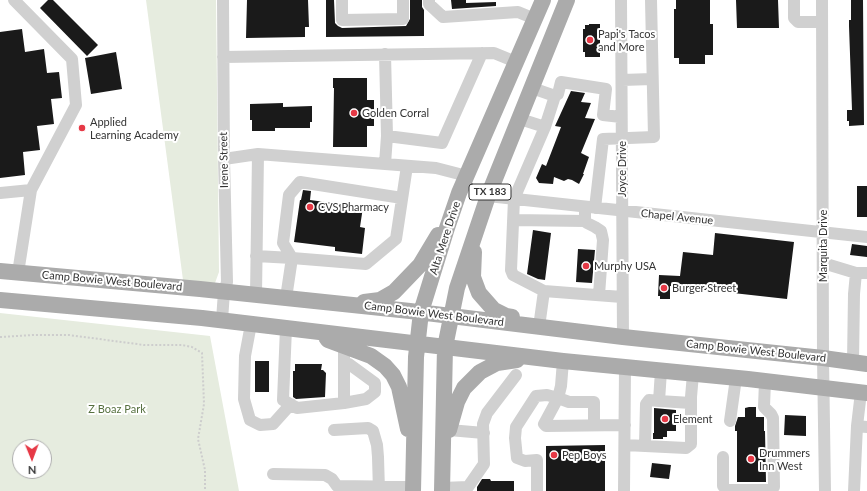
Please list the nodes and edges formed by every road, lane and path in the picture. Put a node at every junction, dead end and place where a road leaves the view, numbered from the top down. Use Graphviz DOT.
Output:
graph roads {
  1 [pos="14,0"];
  2 [pos="223,0"];
  3 [pos="342,0"];
  4 [pos="403,0"];
  5 [pos="429,0"];
  6 [pos="543,0"];
  7 [pos="567,0"];
  8 [pos="621,0"];
  9 [pos="650,0"];
  10 [pos="794,0"];
  11 [pos="822,0"];
  12 [pos="535,19"];
  13 [pos="822,22"];
  14 [pos="482,53"];
  15 [pos="385,54"];
  16 [pos="223,57"];
  17 [pos="516,62"];
  18 [pos="652,79"];
  19 [pos="622,80"];
  20 [pos="532,88"];
  21 [pos="555,96"];
  22 [pos="621,117"];
  23 [pos="520,118"];
  24 [pos="545,127"];
  25 [pos="387,136"];
  26 [pos="622,139"];
  27 [pos="258,154"];
  28 [pos="224,159"];
  29 [pos="385,164"];
  30 [pos="407,166"];
  31 [pos="466,176"];
  32 [pos="31,190"];
  33 [pos="0,193"];
  34 [pos="488,196"];
  35 [pos="402,198"];
  36 [pos="514,199"];
  37 [pos="590,207"];
  38 [pos="453,210"];
  39 [pos="622,211"];
  40 [pos="513,220"];
  41 [pos="585,221"];
  42 [pos="823,233"];
  43 [pos="474,235"];
  44 [pos="867,237"];
  45 [pos="256,256"];
  46 [pos="292,258"];
  47 [pos="823,263"];
  48 [pos="0,271"];
  49 [pos="18,273"];
  50 [pos="862,273"];
  51 [pos="544,291"];
  52 [pos="224,292"];
  53 [pos="256,295"];
  54 [pos="598,295"];
  55 [pos="622,296"];
  56 [pos="286,298"];
  57 [pos="0,300"];
  58 [pos="338,304"];
  59 [pos="421,312"];
  60 [pos="451,316"];
  61 [pos="222,320"];
  62 [pos="251,324"];
  63 [pos="539,325"];
  64 [pos="286,328"];
  65 [pos="320,332"];
  66 [pos="0,337"];
  67 [pos="623,337"];
  68 [pos="417,343"];
  69 [pos="344,345"];
  70 [pos="445,347"];
  71 [pos="823,358"];
  72 [pos="563,360"];
  73 [pos="860,363"];
  74 [pos="344,364"];
  75 [pos="625,367"];
  76 [pos="661,370"];
  77 [pos="693,374"];
  78 [pos="516,376"];
  79 [pos="736,378"];
  80 [pos="765,381"];
  81 [pos="824,388"];
  82 [pos="864,392"];
  83 [pos="558,398"];
  84 [pos="659,401"];
  85 [pos="344,403"];
  86 [pos="691,403"];
  87 [pos="291,404"];
  88 [pos="730,421"];
  89 [pos="594,425"];
  90 [pos="625,425"];
  91 [pos="862,427"];
  92 [pos="334,430"];
  93 [pos="449,430"];
  94 [pos="484,433"];
  95 [pos="625,445"];
  96 [pos="645,445"];
  97 [pos="723,457"];
  98 [pos="414,458"];
  99 [pos="443,459"];
  100 [pos="273,474"];
  101 [pos="379,489"];
  102 [pos="413,489"];
  103 [pos="442,489"];
  104 [pos="205,491"];
  105 [pos="537,491"];
  106 [pos="624,491"];
  107 [pos="825,491"];
  108 [pos="854,491"];
  1 -- 32 [label="street"];
  2 -- 16 [label="street, Irene Street"];
  3 -- 4 [label="street"];
  5 -- 12 [label="street"];
  6 -- 12 [label="main road, Alta Mere Drive / TX 183"];
  7 -- 20 [label="main road, TX 183"];
  8 -- 19 [label="street, Joyce Drive"];
  9 -- 18 [label="street"];
  10 -- 13 [label="street"];
  11 -- 13 [label="street, Marquita Drive"];
  12 -- 17 [label="main road, Alta Mere Drive / TX 183"];
  13 -- 42 [label="street, Marquita Drive"];
  14 -- 15 [label="street"];
  14 -- 17 [label="street"];
  14 -- 25 [label="street"];
  15 -- 16 [label="street"];
  15 -- 25 [label="street"];
  16 -- 28 [label="street, Irene Street"];
  17 -- 31 [label="main road, Alta Mere Drive / TX 183"];
  18 -- 19 [label="street"];
  18 -- 26 [label="street"];
  19 -- 22 [label="street, Joyce Drive"];
  20 -- 21 [label="street"];
  20 -- 23 [label="main road, TX 183"];
  21 -- 22 [label="street"];
  21 -- 24 [label="street"];
  22 -- 26 [label="street, Joyce Drive"];
  23 -- 24 [label="street"];
  23 -- 34 [label="main road, TX 183"];
  24 -- 36 [label="street"];
  25 -- 29 [label="street"];
  26 -- 37 [label="street"];
  26 -- 39 [label="street, Joyce Drive"];
  27 -- 28 [label="street"];
  27 -- 29 [label="street"];
  27 -- 45 [label="street"];
  28 -- 52 [label="street, Irene Street"];
  29 -- 30 [label="street"];
  30 -- 31 [label="street"];
  30 -- 35 [label="street"];
  31 -- 38 [label="main road, Alta Mere Drive / TX 183"];
  32 -- 33 [label="street"];
  32 -- 49 [label="street"];
  34 -- 36 [label="street, Chapel Avenue"];
  34 -- 43 [label="main road, TX 183"];
  35 -- 46 [label="street"];
  35 -- 46 [label="street"];
  36 -- 37 [label="street, Chapel Avenue"];
  36 -- 40 [label="street"];
  37 -- 39 [label="street, Chapel Avenue"];
  37 -- 41 [label="street"];
  38 -- 58 [label="main road"];
  38 -- 59 [label="main road, Alta Mere Drive / TX 183"];
  39 -- 42 [label="street, Chapel Avenue"];
  39 -- 55 [label="street, Joyce Drive"];
  40 -- 41 [label="street"];
  40 -- 51 [label="street"];
  41 -- 54 [label="street"];
  42 -- 44 [label="street, Chapel Avenue"];
  42 -- 47 [label="street, Marquita Drive"];
  43 -- 60 [label="main road, TX 183"];
  43 -- 63 [label="main road"];
  45 -- 46 [label="street"];
  45 -- 53 [label="street"];
  46 -- 56 [label="street"];
  47 -- 50 [label="street"];
  47 -- 71 [label="street, Marquita Drive"];
  48 -- 49 [label="main road, Camp Bowie West Boulevard"];
  49 -- 52 [label="main road, Camp Bowie West Boulevard"];
  50 -- 73 [label="street"];
  51 -- 54 [label="street"];
  51 -- 63 [label="street"];
  52 -- 53 [label="main road, Camp Bowie West Boulevard"];
  52 -- 61 [label="street, Irene Street"];
  53 -- 56 [label="main road, Camp Bowie West Boulevard"];
  54 -- 55 [label="street"];
  55 -- 67 [label="street, Joyce Drive"];
  56 -- 58 [label="main road, Camp Bowie West Boulevard"];
  57 -- 61 [label="main road"];
  58 -- 59 [label="main road, Camp Bowie West Boulevard"];
  59 -- 60 [label="main road, Camp Bowie West Boulevard"];
  59 -- 68 [label="main road, Alta Mere Drive / TX 183"];
  60 -- 63 [label="main road, Camp Bowie West Boulevard"];
  60 -- 70 [label="main road, TX 183"];
  61 -- 62 [label="main road"];
  62 -- 64 [label="main road"];
  62 -- 87 [label="street"];
  63 -- 67 [label="main road, Camp Bowie West Boulevard"];
  64 -- 65 [label="main road"];
  64 -- 87 [label="street"];
  65 -- 68 [label="main road"];
  65 -- 69 [label="main road"];
  66 -- 104 [label="path"];
  67 -- 71 [label="main road, Camp Bowie West Boulevard"];
  68 -- 70 [label="main road"];
  68 -- 98 [label="main road, Alta Mere Drive / TX 183"];
  69 -- 74 [label="street"];
  69 -- 98 [label="main road"];
  70 -- 72 [label="main road"];
  70 -- 99 [label="main road, TX 183"];
  71 -- 73 [label="main road, Camp Bowie West Boulevard"];
  71 -- 81 [label="street, Marquita Drive"];
  72 -- 75 [label="main road"];
  72 -- 83 [label="street"];
  72 -- 93 [label="main road"];
  74 -- 85 [label="street"];
  74 -- 85 [label="street"];
  75 -- 76 [label="main road"];
  75 -- 90 [label="street"];
  76 -- 77 [label="main road"];
  76 -- 84 [label="street"];
  77 -- 79 [label="main road"];
  77 -- 86 [label="street"];
  78 -- 94 [label="street"];
  79 -- 80 [label="main road"];
  79 -- 88 [label="street"];
  80 -- 81 [label="main road"];
  80 -- 97 [label="street"];
  81 -- 82 [label="main road"];
  81 -- 107 [label="street, Marquita Drive"];
  82 -- 91 [label="street"];
  83 -- 89 [label="street"];
  83 -- 89 [label="street"];
  83 -- 105 [label="street"];
  84 -- 86 [label="street"];
  84 -- 96 [label="street"];
  85 -- 87 [label="street"];
  86 -- 96 [label="street"];
  89 -- 90 [label="street"];
  90 -- 95 [label="street"];
  91 -- 108 [label="street"];
  92 -- 101 [label="street"];
  93 -- 94 [label="street"];
  93 -- 99 [label="main road"];
  94 -- 103 [label="street"];
  95 -- 96 [label="street"];
  95 -- 106 [label="street"];
  98 -- 102 [label="main road, Alta Mere Drive / TX 183"];
  99 -- 103 [label="main road, TX 183"];
  100 -- 101 [label="street"];
  101 -- 102 [label="street"];
}
